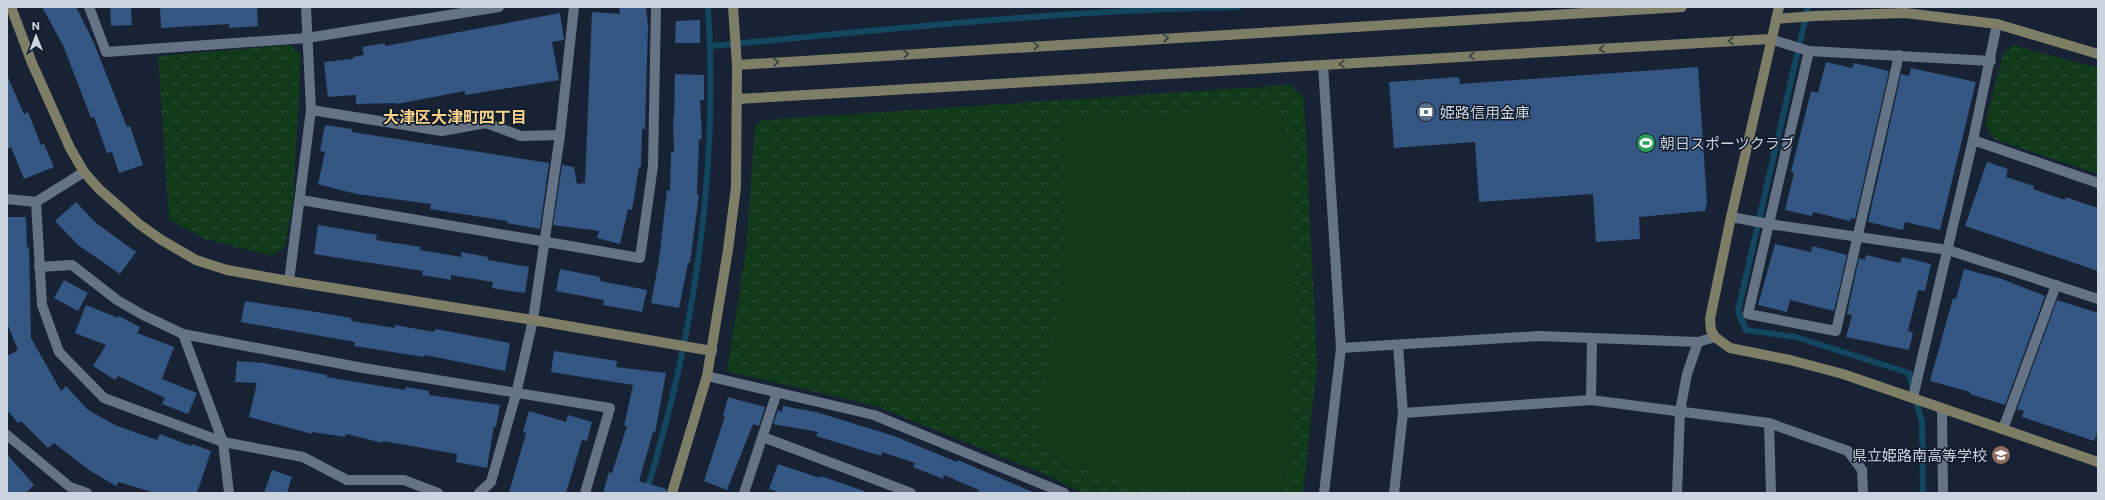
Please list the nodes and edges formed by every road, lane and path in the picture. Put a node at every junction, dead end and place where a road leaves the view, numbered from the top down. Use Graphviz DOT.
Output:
graph roads {
  1 [pos="11,7"];
  2 [pos="89,7"];
  3 [pos="306,7"];
  4 [pos="499,7"];
  5 [pos="574,7"];
  6 [pos="656,7"];
  7 [pos="733,7"];
  8 [pos="1682,7"];
  9 [pos="1779,7"];
  10 [pos="1776,20"];
  11 [pos="1997,24"];
  12 [pos="307,38"];
  13 [pos="1770,39"];
  14 [pos="1809,51"];
  15 [pos="2098,54"];
  16 [pos="1899,55"];
  17 [pos="1991,61"];
  18 [pos="738,65"];
  19 [pos="1323,65"];
  20 [pos="738,99"];
  21 [pos="311,110"];
  22 [pos="560,135"];
  23 [pos="1973,140"];
  24 [pos="84,172"];
  25 [pos="2098,184"];
  26 [pos="7,199"];
  27 [pos="300,200"];
  28 [pos="36,202"];
  29 [pos="1731,217"];
  30 [pos="1769,224"];
  31 [pos="1856,238"];
  32 [pos="544,241"];
  33 [pos="1948,250"];
  34 [pos="39,267"];
  35 [pos="289,282"];
  36 [pos="2056,285"];
  37 [pos="2098,299"];
  38 [pos="533,320"];
  39 [pos="183,334"];
  40 [pos="1715,337"];
  41 [pos="1592,338"];
  42 [pos="1698,342"];
  43 [pos="1398,345"];
  44 [pos="1341,348"];
  45 [pos="712,351"];
  46 [pos="706,376"];
  47 [pos="777,392"];
  48 [pos="516,394"];
  49 [pos="1913,397"];
  50 [pos="1591,400"];
  51 [pos="1942,408"];
  52 [pos="1680,412"];
  53 [pos="1403,413"];
  54 [pos="1769,423"];
  55 [pos="2003,429"];
  56 [pos="7,435"];
  57 [pos="763,437"];
  58 [pos="223,442"];
  59 [pos="2098,461"];
  60 [pos="87,493"];
  61 [pos="230,493"];
  62 [pos="438,493"];
  63 [pos="479,493"];
  64 [pos="585,493"];
  65 [pos="672,493"];
  66 [pos="744,493"];
  67 [pos="911,493"];
  68 [pos="1064,493"];
  69 [pos="1324,493"];
  70 [pos="1394,493"];
  71 [pos="1677,493"];
  72 [pos="1771,493"];
  73 [pos="1863,493"];
  74 [pos="1943,493"];
  1 -- 24 [label="street"];
  2 -- 12 [label="street"];
  3 -- 12 [label="street"];
  4 -- 12 [label="street"];
  5 -- 22 [label="street"];
  6 -- 32 [label="street"];
  7 -- 18 [label="street"];
  18 -- 8 [label="street, one-way"];
  9 -- 10 [label="street"];
  10 -- 11 [label="street"];
  10 -- 13 [label="street"];
  11 -- 15 [label="street"];
  11 -- 17 [label="street"];
  12 -- 21 [label="street"];
  13 -- 14 [label="street"];
  13 -- 19 [label="street, one-way"];
  13 -- 29 [label="street"];
  14 -- 16 [label="street"];
  14 -- 30 [label="street"];
  16 -- 17 [label="street"];
  16 -- 31 [label="street"];
  17 -- 23 [label="street"];
  18 -- 20 [label="street"];
  19 -- 20 [label="street"];
  19 -- 44 [label="street"];
  20 -- 45 [label="street"];
  21 -- 22 [label="street"];
  21 -- 27 [label="street"];
  22 -- 32 [label="street"];
  23 -- 25 [label="street"];
  23 -- 33 [label="street"];
  24 -- 28 [label="street"];
  24 -- 35 [label="street"];
  26 -- 28 [label="street"];
  27 -- 32 [label="street"];
  27 -- 35 [label="street"];
  28 -- 34 [label="street"];
  29 -- 30 [label="street"];
  29 -- 40 [label="street"];
  30 -- 31 [label="street"];
  30 -- 31 [label="street"];
  31 -- 33 [label="street"];
  32 -- 38 [label="street"];
  33 -- 36 [label="street"];
  33 -- 49 [label="street"];
  34 -- 39 [label="street"];
  34 -- 58 [label="street"];
  35 -- 38 [label="street"];
  36 -- 37 [label="street"];
  36 -- 55 [label="street"];
  38 -- 45 [label="street"];
  38 -- 48 [label="street"];
  39 -- 48 [label="street"];
  39 -- 58 [label="street"];
  40 -- 42 [label="street"];
  40 -- 49 [label="street"];
  41 -- 42 [label="street"];
  41 -- 43 [label="street"];
  41 -- 50 [label="street"];
  42 -- 52 [label="street"];
  43 -- 44 [label="street"];
  43 -- 53 [label="street"];
  44 -- 69 [label="street"];
  45 -- 46 [label="street"];
  46 -- 47 [label="street"];
  46 -- 65 [label="street"];
  47 -- 57 [label="street"];
  47 -- 68 [label="street"];
  48 -- 63 [label="street"];
  48 -- 64 [label="street"];
  49 -- 51 [label="street"];
  50 -- 52 [label="street"];
  50 -- 53 [label="street"];
  51 -- 55 [label="street"];
  51 -- 74 [label="street"];
  52 -- 54 [label="street"];
  52 -- 71 [label="street"];
  53 -- 70 [label="street"];
  54 -- 72 [label="street"];
  54 -- 73 [label="street"];
  55 -- 59 [label="street"];
  56 -- 60 [label="street"];
  57 -- 66 [label="street"];
  57 -- 67 [label="street"];
  58 -- 61 [label="street"];
  58 -- 62 [label="street"];
}
